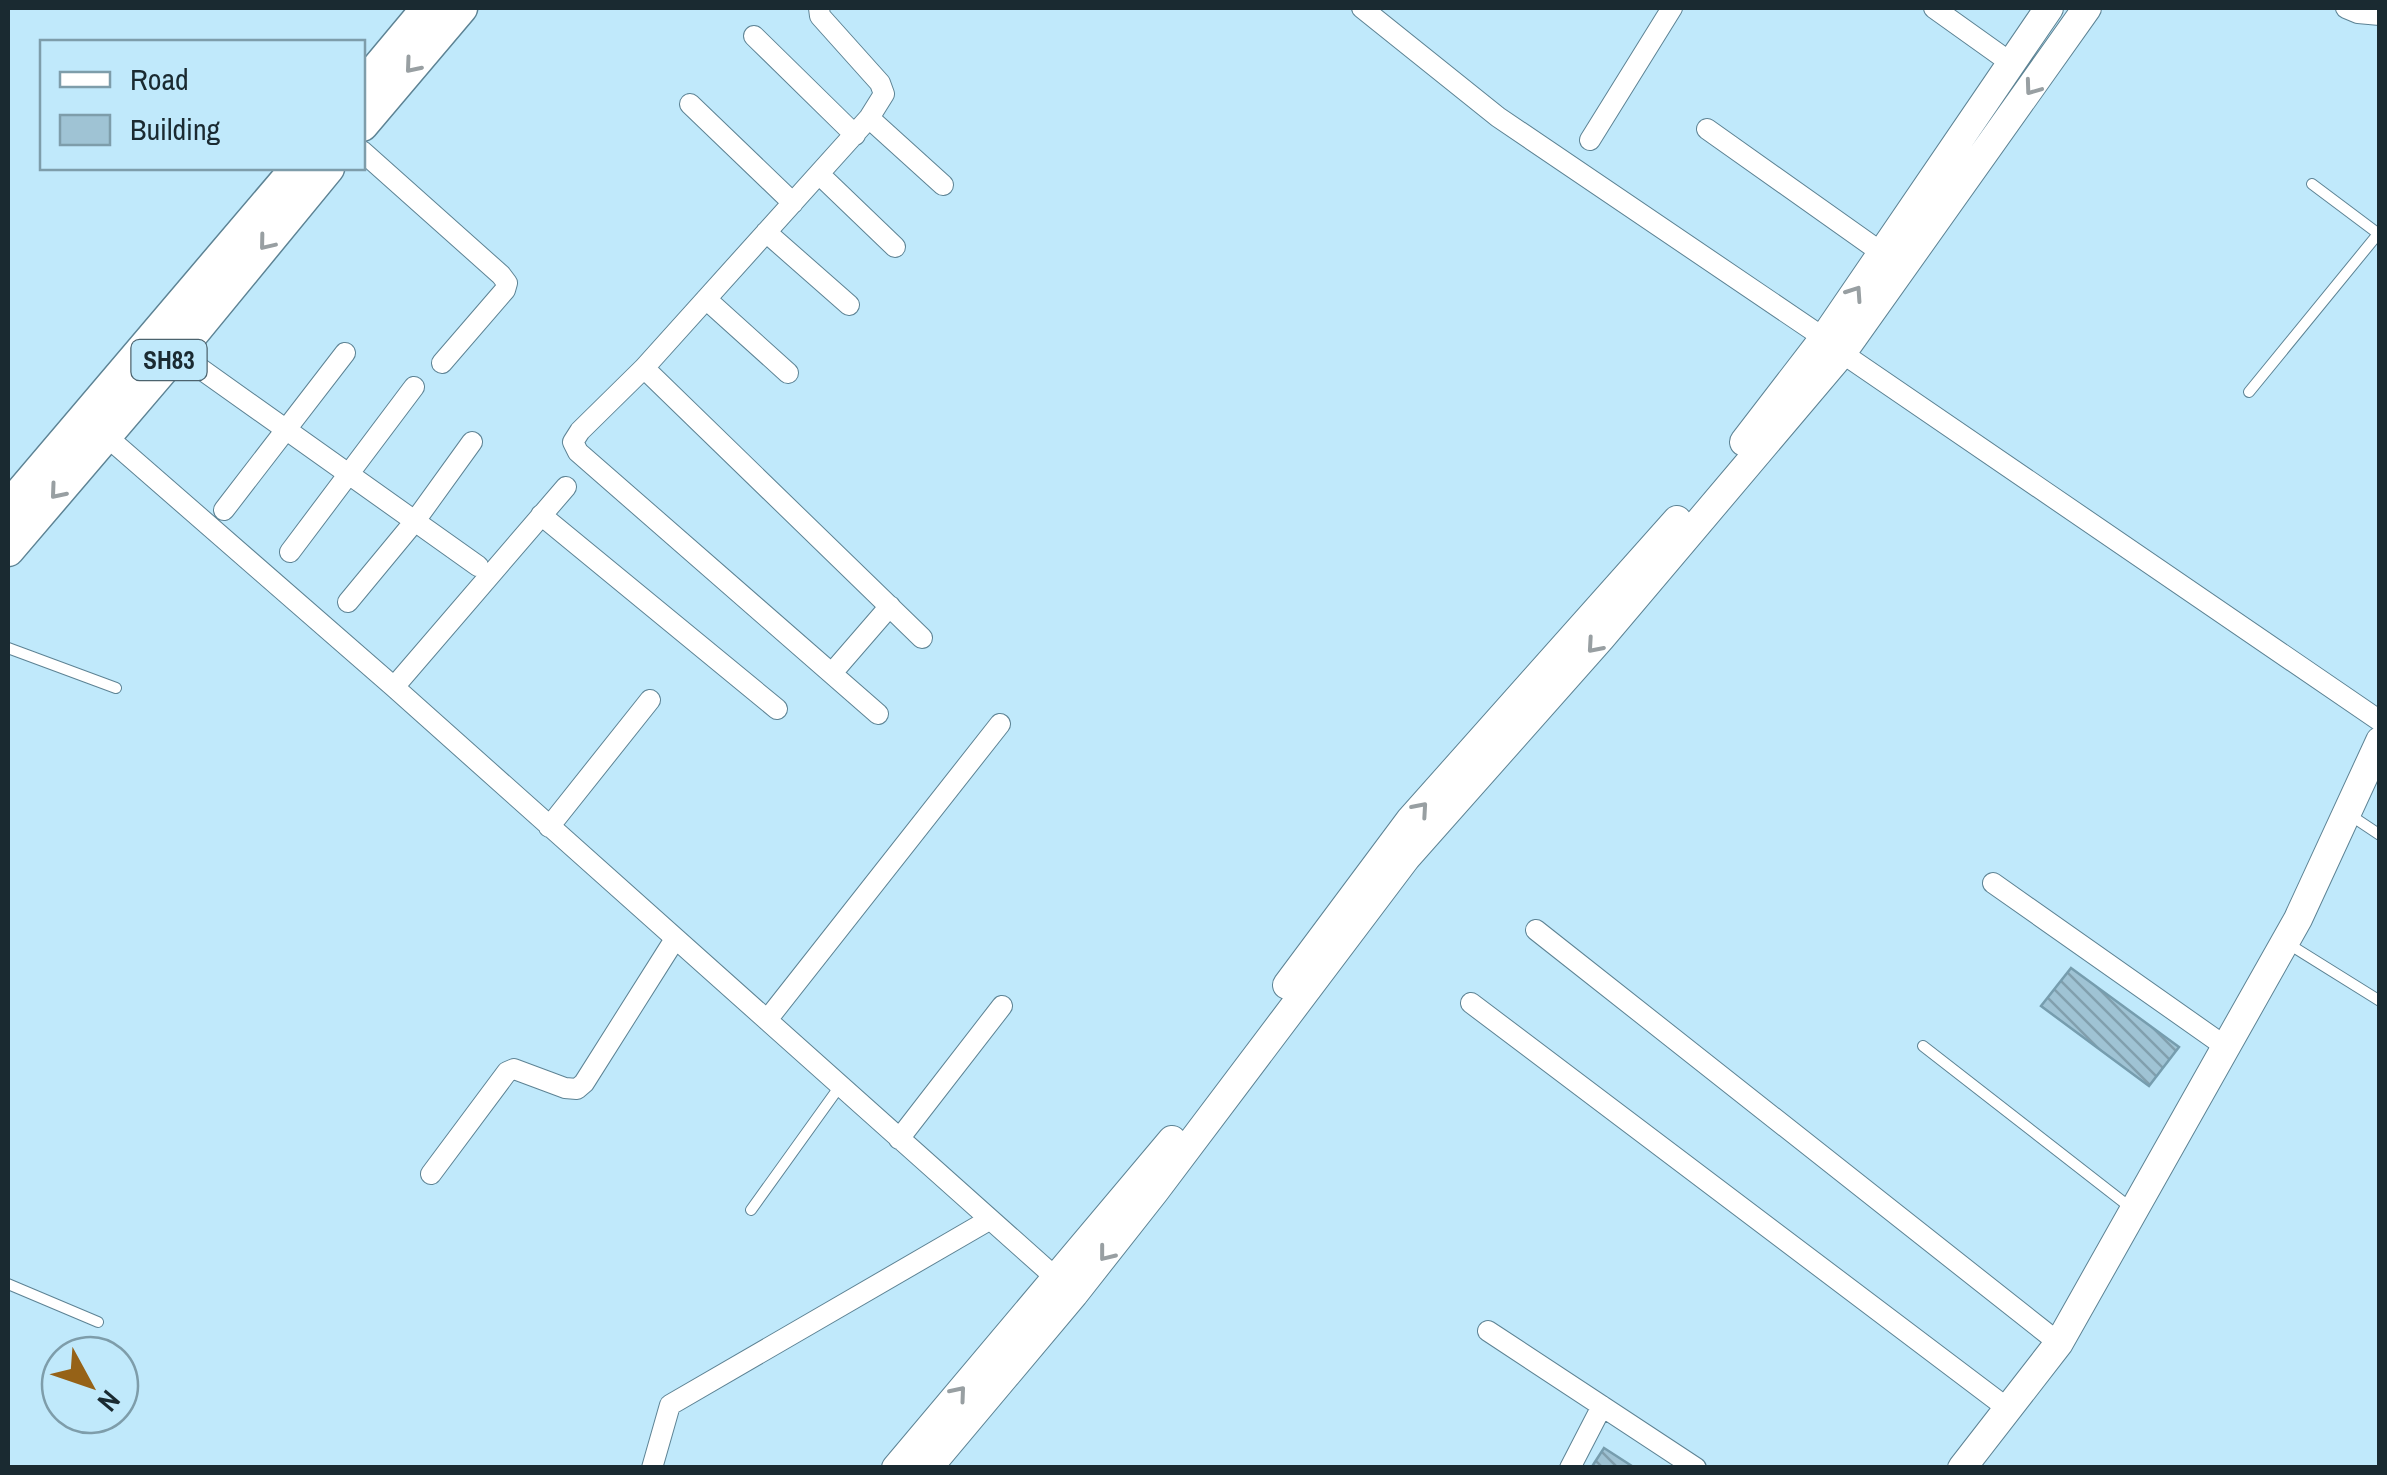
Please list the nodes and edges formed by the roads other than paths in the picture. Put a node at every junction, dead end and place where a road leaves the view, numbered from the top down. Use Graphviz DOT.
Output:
graph roads {
  1 [pos="428,8"];
  2 [pos="461,8"];
  3 [pos="819,8"];
  4 [pos="1362,8"];
  5 [pos="1672,8"];
  6 [pos="1934,8"];
  7 [pos="2049,8"];
  8 [pos="2088,8"];
  9 [pos="2346,8"];
  10 [pos="2380,14"];
  11 [pos="754,36"];
  12 [pos="2012,64"];
  13 [pos="365,84"];
  14 [pos="690,104"];
  15 [pos="869,118"];
  16 [pos="365,121"];
  17 [pos="1707,128"];
  18 [pos="854,135"];
  19 [pos="1590,140"];
  20 [pos="365,154"];
  21 [pos="294,170"];
  22 [pos="326,170"];
  23 [pos="819,174"];
  24 [pos="2312,184"];
  25 [pos="942,185"];
  26 [pos="793,203"];
  27 [pos="766,232"];
  28 [pos="2379,235"];
  29 [pos="895,247"];
  30 [pos="1882,253"];
  31 [pos="706,299"];
  32 [pos="848,304"];
  33 [pos="1833,346"];
  34 [pos="177,352"];
  35 [pos="346,353"];
  36 [pos="442,364"];
  37 [pos="644,368"];
  38 [pos="788,373"];
  39 [pos="414,387"];
  40 [pos="2249,392"];
  41 [pos="286,429"];
  42 [pos="105,435"];
  43 [pos="472,442"];
  44 [pos="348,473"];
  45 [pos="566,487"];
  46 [pos="8,508"];
  47 [pos="224,510"];
  48 [pos="541,514"];
  49 [pos="414,520"];
  50 [pos="8,550"];
  51 [pos="290,552"];
  52 [pos="478,566"];
  53 [pos="348,602"];
  54 [pos="890,606"];
  55 [pos="922,638"];
  56 [pos="8,648"];
  57 [pos="832,673"];
  58 [pos="394,687"];
  59 [pos="116,688"];
  60 [pos="650,700"];
  61 [pos="776,710"];
  62 [pos="878,714"];
  63 [pos="2380,721"];
  64 [pos="1000,724"];
  65 [pos="2380,741"];
  66 [pos="2347,813"];
  67 [pos="550,827"];
  68 [pos="2380,835"];
  69 [pos="1993,883"];
  70 [pos="1536,930"];
  71 [pos="675,939"];
  72 [pos="2285,942"];
  73 [pos="2380,1001"];
  74 [pos="1471,1003"];
  75 [pos="1002,1006"];
  76 [pos="766,1020"];
  77 [pos="1922,1046"];
  78 [pos="2226,1047"];
  79 [pos="840,1086"];
  80 [pos="899,1139"];
  81 [pos="431,1174"];
  82 [pos="751,1210"];
  83 [pos="2133,1210"];
  84 [pos="989,1220"];
  85 [pos="8,1284"];
  86 [pos="1065,1286"];
  87 [pos="98,1322"];
  88 [pos="1488,1331"];
  89 [pos="2059,1343"];
  90 [pos="1602,1406"];
  91 [pos="2007,1408"];
  92 [pos="652,1468"];
  93 [pos="896,1468"];
  94 [pos="928,1468"];
  95 [pos="1570,1468"];
  96 [pos="1696,1468"];
  97 [pos="1962,1468"];
  1 -- 13 [label="main road"];
  2 -- 16 [label="main road, one-way"];
  3 -- 15 [label="street"];
  4 -- 33 [label="street"];
  5 -- 19 [label="street"];
  6 -- 12 [label="street"];
  7 -- 12 [label="street"];
  8 -- 33 [label="street, one-way"];
  9 -- 10 [label="street"];
  11 -- 18 [label="street"];
  12 -- 30 [label="street"];
  14 -- 26 [label="street"];
  15 -- 18 [label="street"];
  15 -- 25 [label="street"];
  17 -- 30 [label="street"];
  18 -- 23 [label="street"];
  20 -- 36 [label="street"];
  21 -- 46 [label="main road, SH83"];
  22 -- 34 [label="main road, SH83, one-way"];
  23 -- 26 [label="street"];
  23 -- 29 [label="street"];
  24 -- 28 [label="lane"];
  26 -- 27 [label="street"];
  27 -- 31 [label="street"];
  27 -- 32 [label="street"];
  28 -- 40 [label="lane"];
  33 -- 30 [label="street, one-way"];
  31 -- 37 [label="street"];
  31 -- 38 [label="street"];
  33 -- 63 [label="street"];
  33 -- 86 [label="street"];
  34 -- 41 [label="street"];
  34 -- 42 [label="main road, SH83"];
  35 -- 41 [label="street"];
  37 -- 54 [label="street"];
  37 -- 57 [label="street"];
  39 -- 44 [label="street"];
  41 -- 44 [label="street"];
  41 -- 47 [label="street"];
  42 -- 50 [label="main road, SH83, one-way"];
  42 -- 58 [label="street"];
  43 -- 49 [label="street"];
  44 -- 49 [label="street"];
  44 -- 51 [label="street"];
  45 -- 48 [label="street"];
  48 -- 58 [label="street"];
  48 -- 61 [label="street"];
  49 -- 52 [label="street"];
  49 -- 53 [label="street"];
  54 -- 55 [label="street"];
  54 -- 57 [label="street"];
  56 -- 59 [label="lane"];
  57 -- 62 [label="street"];
  58 -- 67 [label="street"];
  60 -- 67 [label="street"];
  64 -- 76 [label="street"];
  65 -- 66 [label="street"];
  66 -- 68 [label="lane"];
  66 -- 72 [label="street"];
  67 -- 71 [label="street"];
  69 -- 78 [label="street"];
  70 -- 89 [label="street"];
  71 -- 76 [label="street"];
  71 -- 81 [label="street"];
  72 -- 73 [label="lane"];
  72 -- 78 [label="street"];
  74 -- 91 [label="street"];
  75 -- 80 [label="street"];
  76 -- 79 [label="street"];
  77 -- 83 [label="lane"];
  78 -- 83 [label="street"];
  79 -- 80 [label="street"];
  79 -- 82 [label="lane"];
  80 -- 84 [label="street"];
  83 -- 89 [label="street"];
  84 -- 86 [label="street"];
  84 -- 92 [label="street"];
  85 -- 87 [label="lane"];
  93 -- 86 [label="street, one-way"];
  86 -- 94 [label="street"];
  88 -- 90 [label="street"];
  89 -- 91 [label="street"];
  90 -- 95 [label="street"];
  90 -- 96 [label="street"];
  91 -- 97 [label="street"];
}
